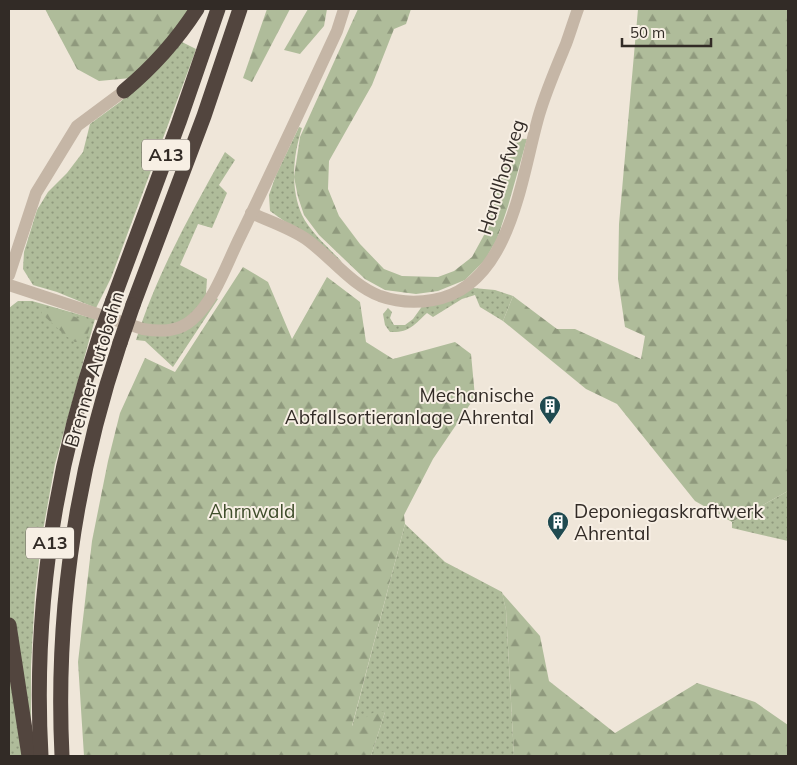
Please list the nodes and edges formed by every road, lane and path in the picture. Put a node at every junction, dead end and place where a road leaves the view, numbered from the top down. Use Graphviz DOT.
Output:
graph roads {
  1 [pos="197,9"];
  2 [pos="218,9"];
  3 [pos="240,9"];
  4 [pos="245,9"];
  5 [pos="344,9"];
  6 [pos="578,9"];
  7 [pos="236,26"];
  8 [pos="124,91"];
  9 [pos="251,213"];
  10 [pos="9,275"];
  11 [pos="9,285"];
  12 [pos="9,625"];
  13 [pos="29,756"];
  14 [pos="41,756"];
  15 [pos="62,756"];
  1 -- 8 [label="highway"];
  2 -- 14 [label="highway, Brenner Autobahn / A13, bridge"];
  3 -- 7 [label="highway, Brenner Autobahn / A13"];
  4 -- 7 [label="highway"];
  5 -- 9 [label="street"];
  6 -- 9 [label="street, Handlhofweg"];
  7 -- 15 [label="highway, Brenner Autobahn / A13, bridge"];
  8 -- 10 [label="street"];
  9 -- 11 [label="street"];
  12 -- 13 [label="highway"];
}
